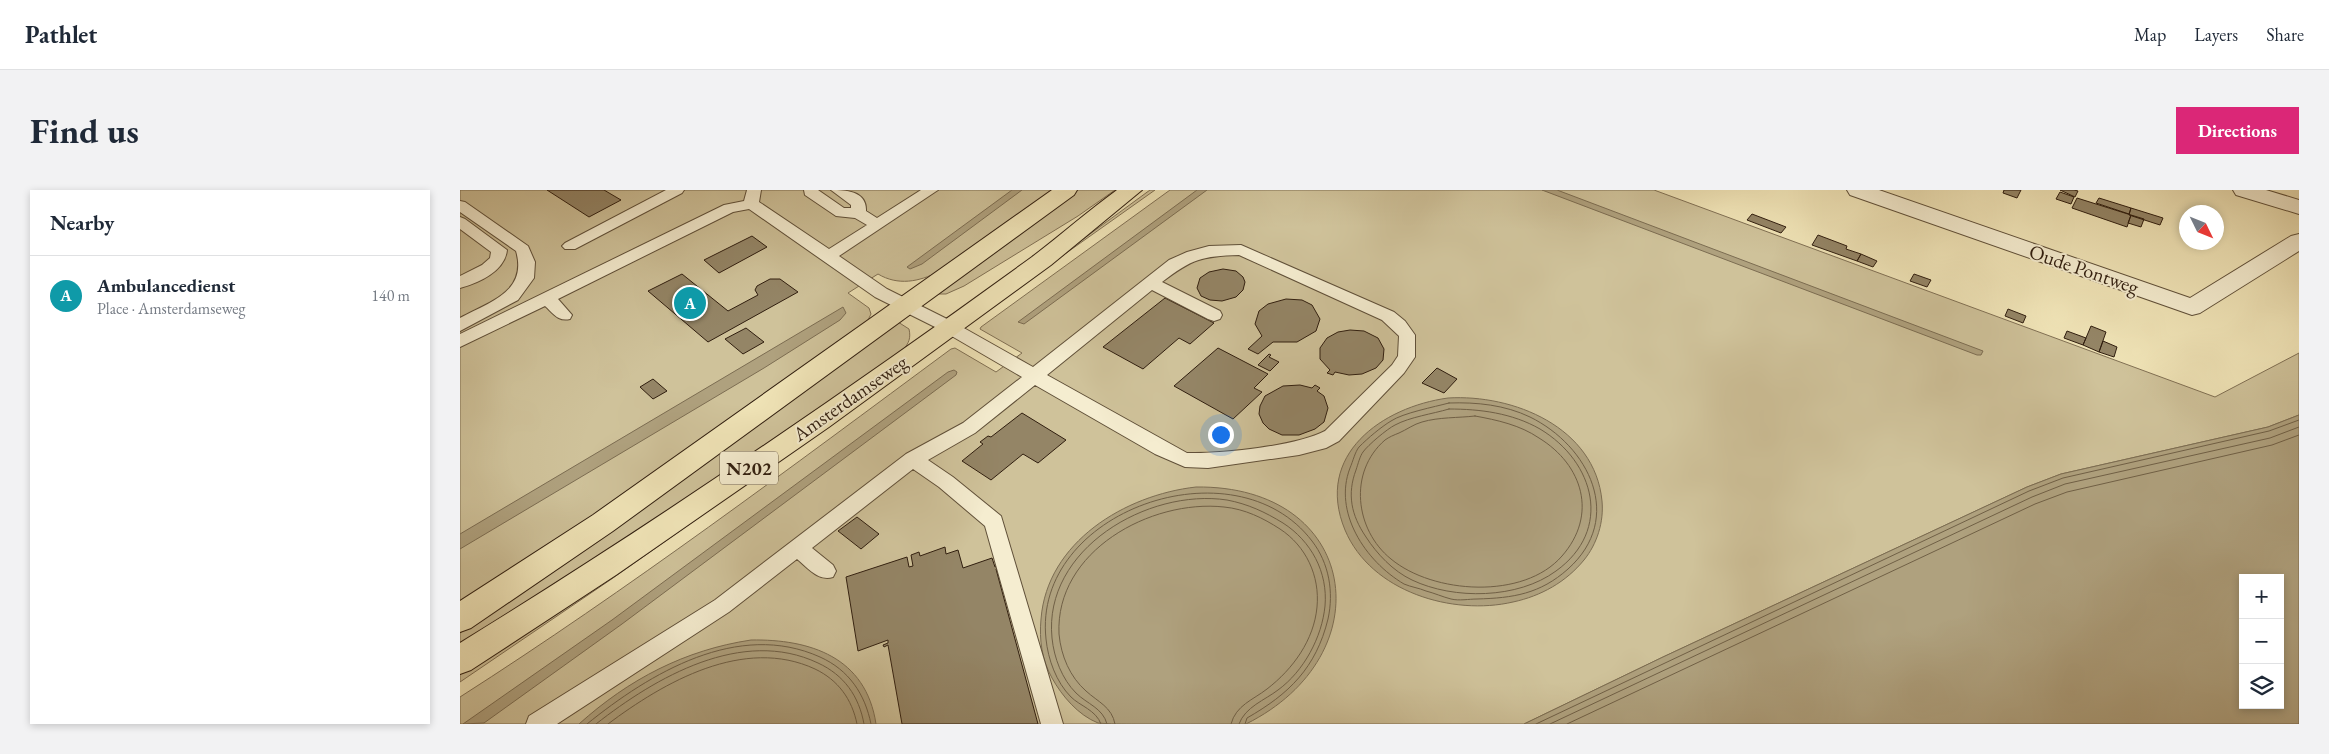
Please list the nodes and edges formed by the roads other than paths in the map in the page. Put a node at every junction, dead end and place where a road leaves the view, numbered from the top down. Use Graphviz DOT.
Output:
graph roads {
  1 [pos="677,190"];
  2 [pos="811,190"];
  3 [pos="838,190"];
  4 [pos="931,190"];
  5 [pos="1066,190"];
  6 [pos="1131,190"];
  7 [pos="1858,190"];
  8 [pos="2244,190"];
  9 [pos="752,197"];
  10 [pos="460,204"];
  11 [pos="2299,207"];
  12 [pos="858,213"];
  13 [pos="460,222"];
  14 [pos="877,225"];
  15 [pos="2299,241"];
  16 [pos="570,246"];
  17 [pos="829,256"];
  18 [pos="460,283"];
  19 [pos="1151,283"];
  20 [pos="547,298"];
  21 [pos="906,306"];
  22 [pos="1214,314"];
  23 [pos="564,315"];
  24 [pos="460,325"];
  25 [pos="949,327"];
  26 [pos="460,340"];
  27 [pos="1033,377"];
  28 [pos="913,459"];
  29 [pos="798,548"];
  30 [pos="826,570"];
  31 [pos="460,618"];
  32 [pos="460,660"];
  33 [pos="537,724"];
  34 [pos="1052,724"];
  1 -- 16 [label="lane"];
  2 -- 12 [label="lane"];
  3 -- 12 [label="lane"];
  4 -- 14 [label="lane"];
  5 -- 21 [label="main road, Amsterdamseweg / N202"];
  6 -- 25 [label="main road, Amsterdamseweg / N202"];
  7 -- 15 [label="street, Oude Pontweg"];
  8 -- 11 [label="street"];
  9 -- 17 [label="lane"];
  9 -- 20 [label="lane"];
  10 -- 24 [label="lane"];
  12 -- 14 [label="lane"];
  13 -- 18 [label="lane"];
  14 -- 17 [label="lane"];
  17 -- 21 [label="lane"];
  19 -- 22 [label="lane"];
  19 -- 27 [label="lane"];
  19 -- 27 [label="lane"];
  20 -- 23 [label="lane"];
  20 -- 26 [label="lane"];
  21 -- 25 [label="lane"];
  21 -- 31 [label="main road, Amsterdamseweg / N202"];
  25 -- 27 [label="lane"];
  25 -- 32 [label="main road, Amsterdamseweg / N202"];
  27 -- 28 [label="lane"];
  28 -- 29 [label="lane"];
  28 -- 34 [label="lane"];
  29 -- 30 [label="lane"];
  29 -- 33 [label="lane"];
}
